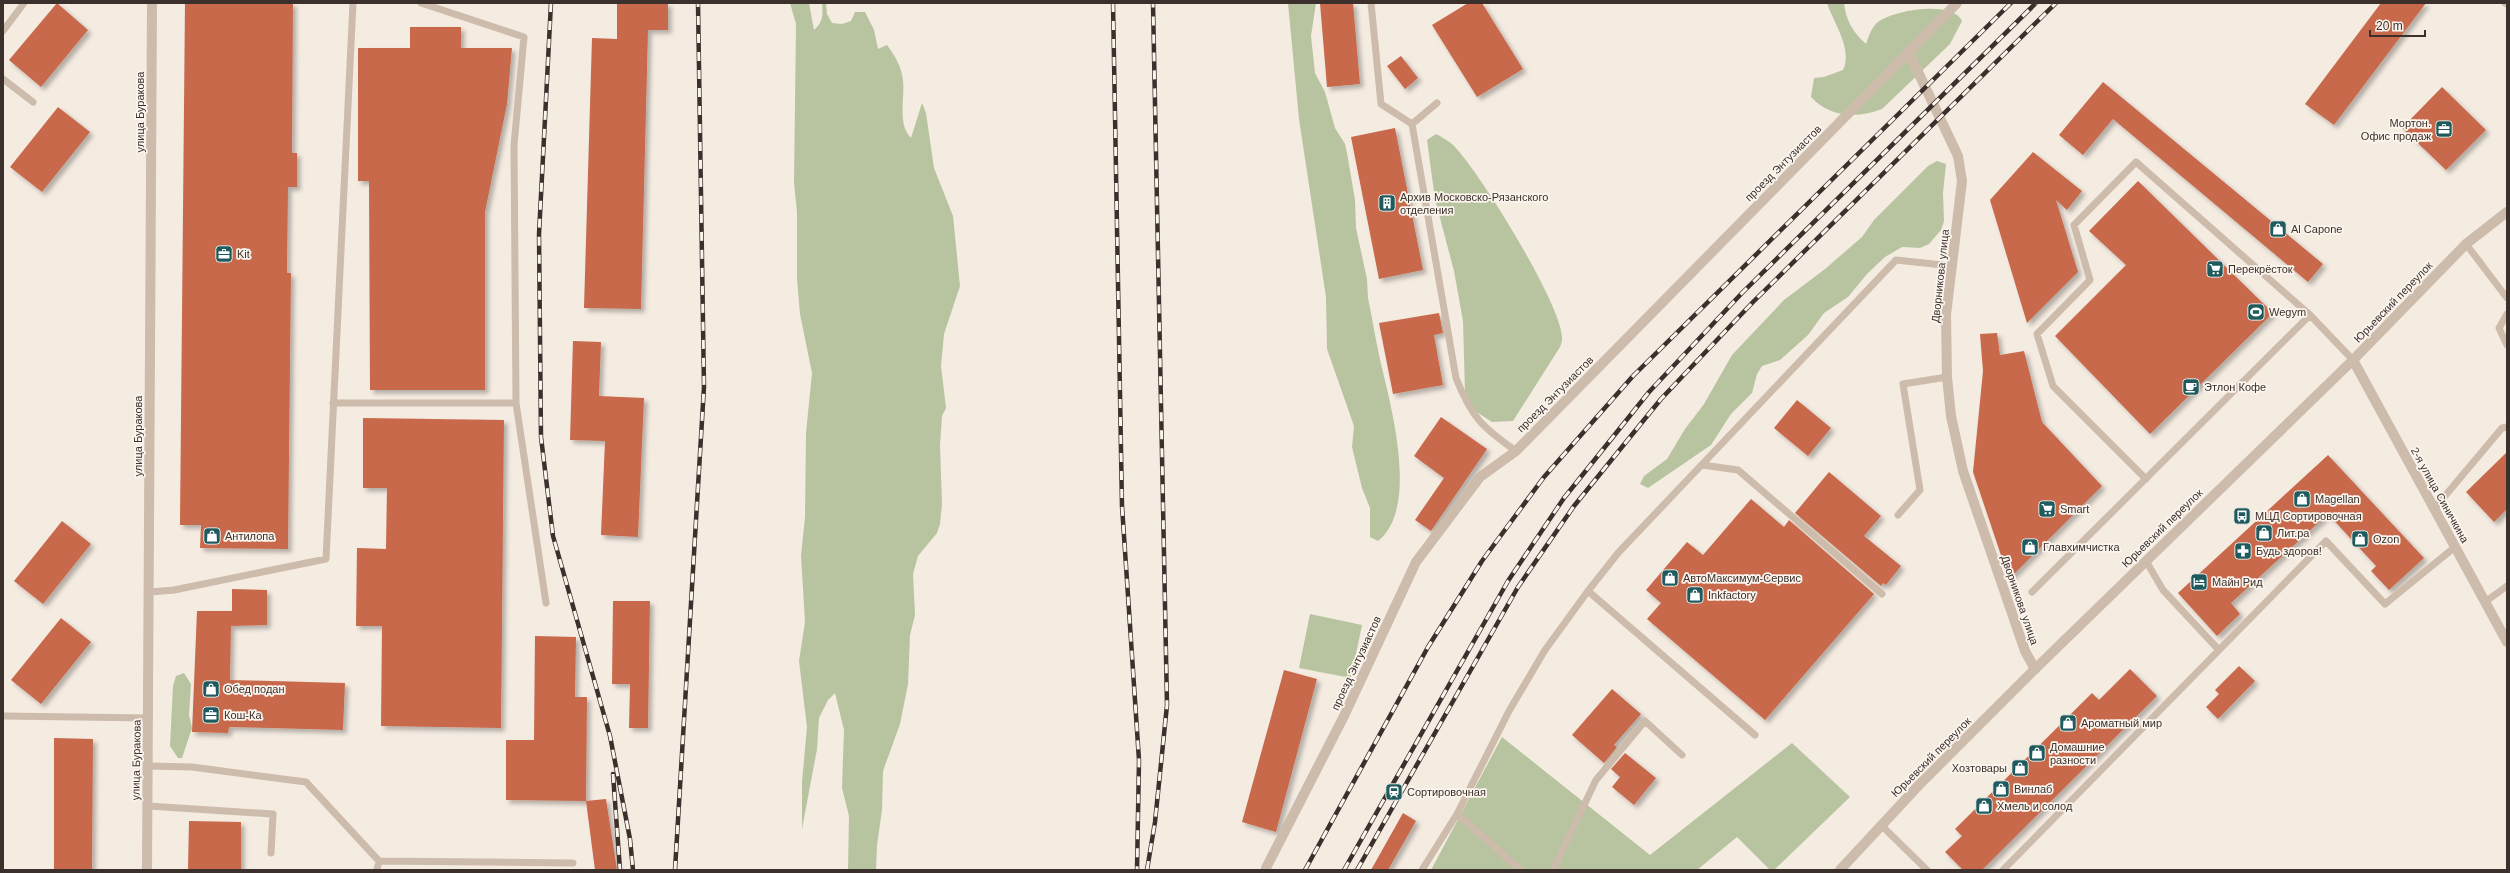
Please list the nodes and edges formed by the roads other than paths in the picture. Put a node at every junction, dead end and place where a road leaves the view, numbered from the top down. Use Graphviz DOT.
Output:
graph roads {
  1 [pos="24,3"];
  2 [pos="152,3"];
  3 [pos="353,3"];
  4 [pos="422,3"];
  5 [pos="1371,3"];
  6 [pos="1957,3"];
  7 [pos="3,31"];
  8 [pos="1908,51"];
  9 [pos="3,79"];
  10 [pos="33,102"];
  11 [pos="1436,103"];
  12 [pos="1412,124"];
  13 [pos="2507,212"];
  14 [pos="2466,244"];
  15 [pos="1952,266"];
  16 [pos="2507,298"];
  17 [pos="2507,314"];
  18 [pos="2310,315"];
  19 [pos="2507,344"];
  20 [pos="2353,360"];
  21 [pos="1947,378"];
  22 [pos="333,403"];
  23 [pos="516,403"];
  24 [pos="2507,426"];
  25 [pos="1516,451"];
  26 [pos="1702,464"];
  27 [pos="2146,479"];
  28 [pos="2434,509"];
  29 [pos="1898,515"];
  30 [pos="2455,547"];
  31 [pos="2146,561"];
  32 [pos="2507,586"];
  33 [pos="1588,591"];
  34 [pos="150,592"];
  35 [pos="2032,592"];
  36 [pos="1882,594"];
  37 [pos="2485,602"];
  38 [pos="546,604"];
  39 [pos="2507,642"];
  40 [pos="2218,649"];
  41 [pos="2035,669"];
  42 [pos="3,716"];
  43 [pos="149,718"];
  44 [pos="1755,735"];
  45 [pos="1682,755"];
  46 [pos="148,766"];
  47 [pos="148,806"];
  48 [pos="1457,814"];
  49 [pos="1881,825"];
  50 [pos="272,853"];
  51 [pos="378,861"];
  52 [pos="574,863"];
  53 [pos="1266,868"];
  54 [pos="147,870"];
  55 [pos="377,870"];
  56 [pos="1422,870"];
  57 [pos="1521,870"];
  58 [pos="1552,870"];
  59 [pos="1840,870"];
  60 [pos="1927,870"];
  61 [pos="2003,870"];
  1 -- 7 [label="lane"];
  2 -- 34 [label="street, улица Буракова"];
  3 -- 22 [label="lane"];
  4 -- 23 [label="lane"];
  5 -- 12 [label="lane"];
  6 -- 8 [label="street, проезд Энтузиастов"];
  8 -- 15 [label="street, Дворникова улица"];
  8 -- 25 [label="street, проезд Энтузиастов"];
  9 -- 10 [label="lane"];
  11 -- 12 [label="lane"];
  12 -- 25 [label="lane"];
  13 -- 14 [label="street, Юрьевский переулок"];
  14 -- 16 [label="lane"];
  14 -- 20 [label="street, Юрьевский переулок"];
  15 -- 21 [label="street, Дворникова улица"];
  15 -- 26 [label="lane"];
  17 -- 19 [label="lane"];
  18 -- 20 [label="lane"];
  18 -- 27 [label="lane"];
  18 -- 27 [label="lane"];
  20 -- 28 [label="street, 2-я улица Синичкина"];
  20 -- 31 [label="street, Юрьевский переулок"];
  21 -- 29 [label="lane"];
  21 -- 41 [label="street, Дворникова улица"];
  22 -- 23 [label="lane"];
  22 -- 34 [label="lane"];
  23 -- 38 [label="lane"];
  24 -- 28 [label="lane"];
  25 -- 53 [label="street, проезд Энтузиастов"];
  26 -- 33 [label="lane"];
  26 -- 36 [label="lane"];
  27 -- 35 [label="lane"];
  28 -- 30 [label="street, 2-я улица Синичкина"];
  30 -- 37 [label="street, 2-я улица Синичкина"];
  30 -- 40 [label="lane"];
  31 -- 40 [label="lane"];
  31 -- 41 [label="street, Юрьевский переулок"];
  32 -- 37 [label="lane"];
  33 -- 44 [label="lane"];
  33 -- 48 [label="lane"];
  34 -- 43 [label="street, улица Буракова"];
  37 -- 39 [label="street, 2-я улица Синичкина"];
  40 -- 61 [label="lane"];
  41 -- 49 [label="street, Юрьевский переулок"];
  42 -- 43 [label="lane"];
  43 -- 46 [label="street, улица Буракова"];
  45 -- 58 [label="lane"];
  46 -- 47 [label="street, улица Буракова"];
  46 -- 51 [label="lane"];
  47 -- 50 [label="lane"];
  47 -- 54 [label="street, улица Буракова"];
  48 -- 56 [label="lane"];
  48 -- 57 [label="lane"];
  49 -- 59 [label="street, Юрьевский переулок"];
  49 -- 60 [label="lane"];
  51 -- 52 [label="lane"];
  51 -- 55 [label="lane"];
}
